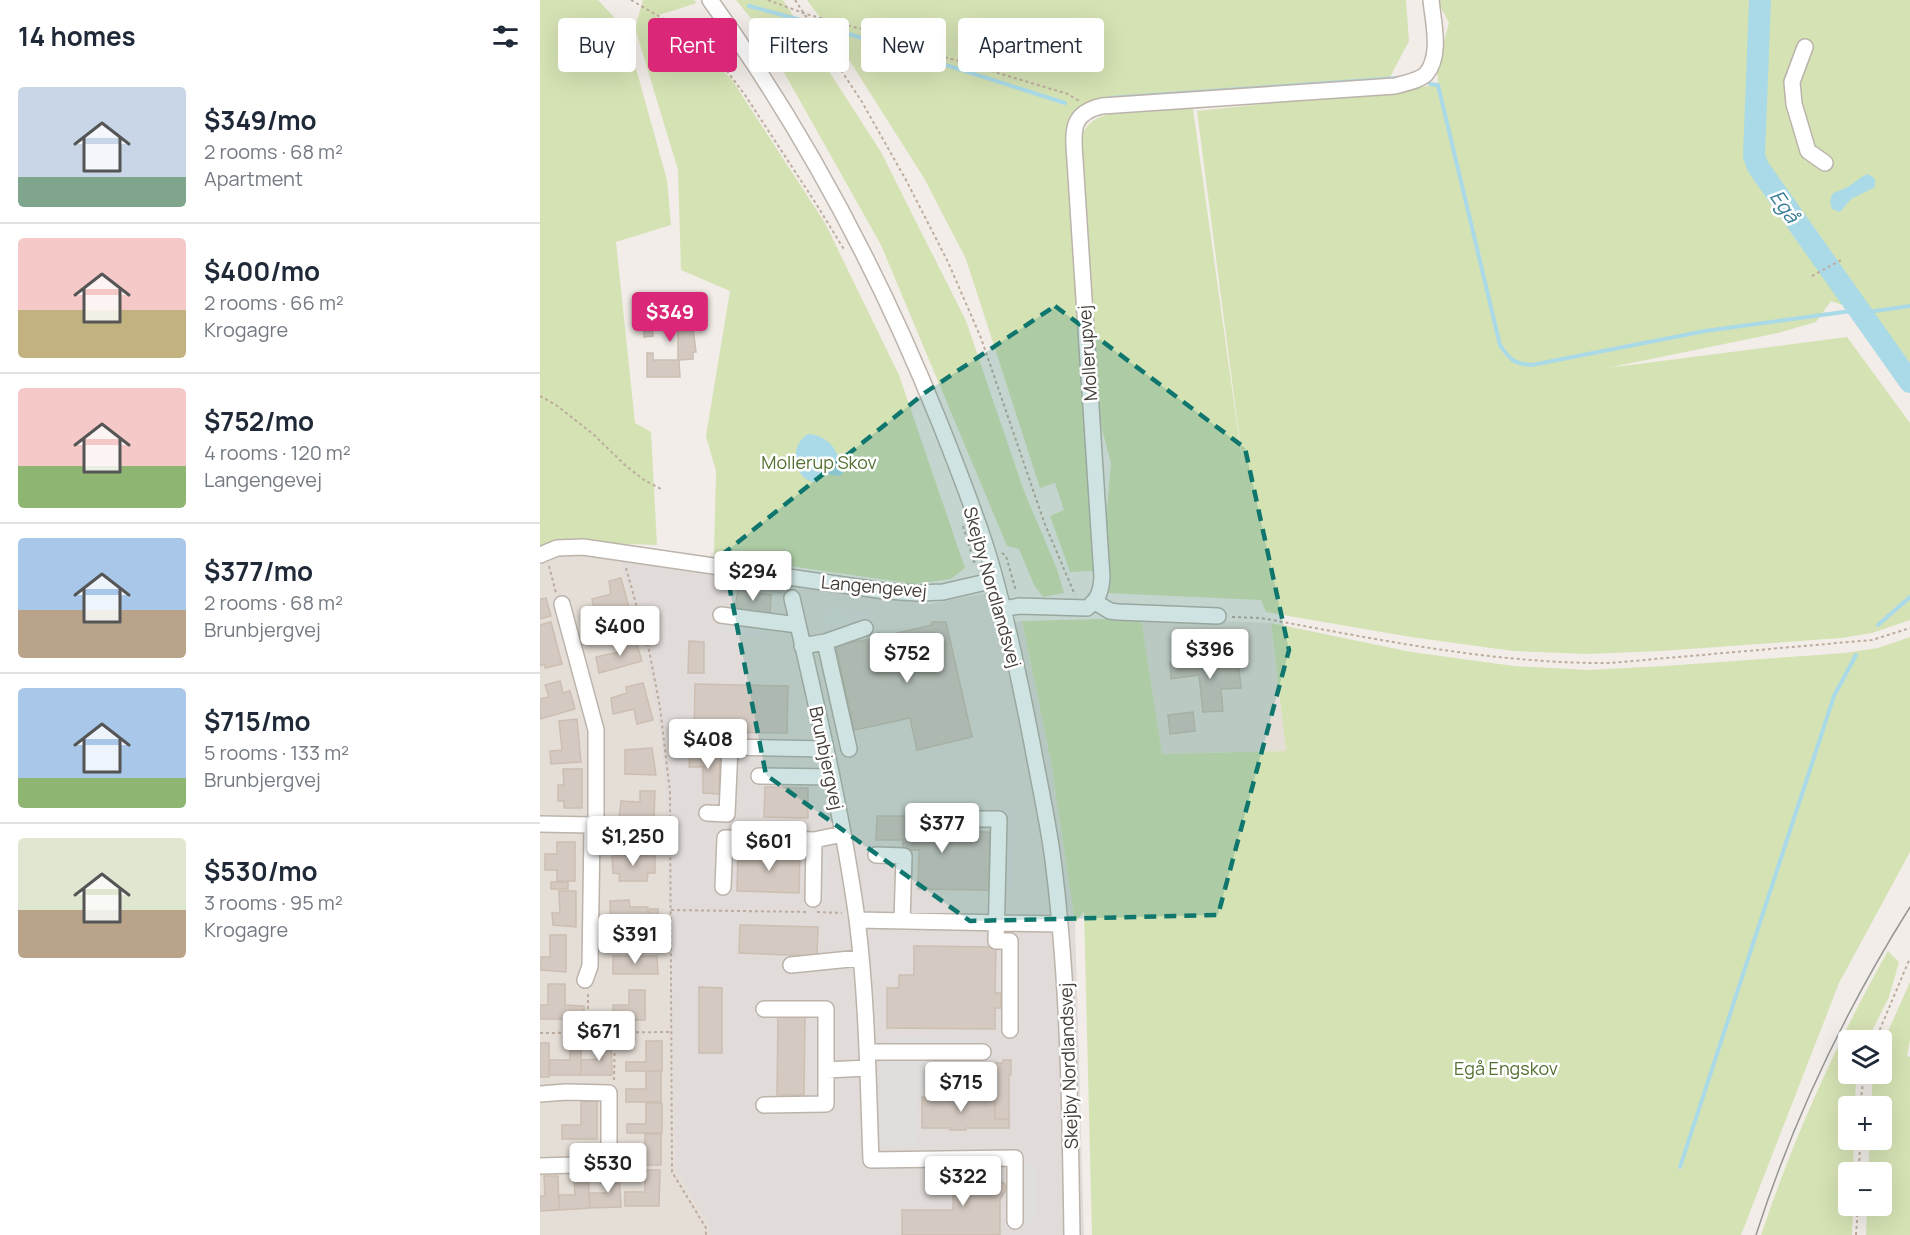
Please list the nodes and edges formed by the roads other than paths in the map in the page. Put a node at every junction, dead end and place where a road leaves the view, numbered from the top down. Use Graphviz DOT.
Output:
graph roads {
  1 [pos="710,0"];
  2 [pos="1431,0"];
  3 [pos="1805,47"];
  4 [pos="1825,163"];
  5 [pos="543,554"];
  6 [pos="995,580"];
  7 [pos="792,598"];
  8 [pos="1095,602"];
  9 [pos="562,604"];
  10 [pos="1003,609"];
  11 [pos="721,615"];
  12 [pos="1218,616"];
  13 [pos="798,625"];
  14 [pos="865,628"];
  15 [pos="825,642"];
  16 [pos="802,646"];
  17 [pos="826,749"];
  18 [pos="849,749"];
  19 [pos="759,777"];
  20 [pos="832,777"];
  21 [pos="707,813"];
  22 [pos="980,819"];
  23 [pos="540,824"];
  24 [pos="592,828"];
  25 [pos="843,834"];
  26 [pos="814,840"];
  27 [pos="876,855"];
  28 [pos="723,887"];
  29 [pos="813,899"];
  30 [pos="856,917"];
  31 [pos="902,921"];
  32 [pos="996,923"];
  33 [pos="1060,924"];
  34 [pos="860,958"];
  35 [pos="791,965"];
  36 [pos="585,980"];
  37 [pos="764,1009"];
  38 [pos="1010,1030"];
  39 [pos="868,1052"];
  40 [pos="982,1052"];
  41 [pos="868,1068"];
  42 [pos="826,1070"];
  43 [pos="540,1094"];
  44 [pos="764,1105"];
  45 [pos="540,1166"];
  46 [pos="1015,1221"];
  47 [pos="1072,1235"];
  1 -- 6 [label="street, Skejby Nordlandsvej"];
  2 -- 8 [label="street, Mollerupvej"];
  3 -- 4 [label="street"];
  5 -- 6 [label="street, Langengevej"];
  6 -- 10 [label="street, Skejby Nordlandsvej"];
  7 -- 13 [label="street, Brunbjergvej"];
  8 -- 10 [label="street"];
  8 -- 12 [label="street"];
  9 -- 24 [label="street"];
  10 -- 33 [label="street, Skejby Nordlandsvej"];
  11 -- 13 [label="street"];
  13 -- 16 [label="street, Brunbjergvej"];
  14 -- 15 [label="street"];
  15 -- 16 [label="street"];
  15 -- 18 [label="street"];
  16 -- 17 [label="street, Brunbjergvej"];
  17 -- 20 [label="street, Brunbjergvej"];
  17 -- 21 [label="street"];
  19 -- 20 [label="street"];
  20 -- 25 [label="street, Brunbjergvej"];
  22 -- 32 [label="street"];
  23 -- 24 [label="street"];
  24 -- 36 [label="street"];
  25 -- 26 [label="street"];
  25 -- 30 [label="street, Brunbjergvej"];
  26 -- 28 [label="street"];
  26 -- 29 [label="street"];
  27 -- 31 [label="street"];
  30 -- 31 [label="street"];
  30 -- 34 [label="street, Brunbjergvej"];
  31 -- 32 [label="street"];
  32 -- 33 [label="street"];
  32 -- 38 [label="street"];
  33 -- 47 [label="street, Skejby Nordlandsvej"];
  34 -- 35 [label="street"];
  34 -- 39 [label="street, Brunbjergvej"];
  37 -- 42 [label="street"];
  39 -- 40 [label="street"];
  39 -- 41 [label="street, Brunbjergvej"];
  41 -- 42 [label="street"];
  41 -- 46 [label="street, Brunbjergvej"];
  42 -- 44 [label="street"];
  43 -- 45 [label="street"];
}
